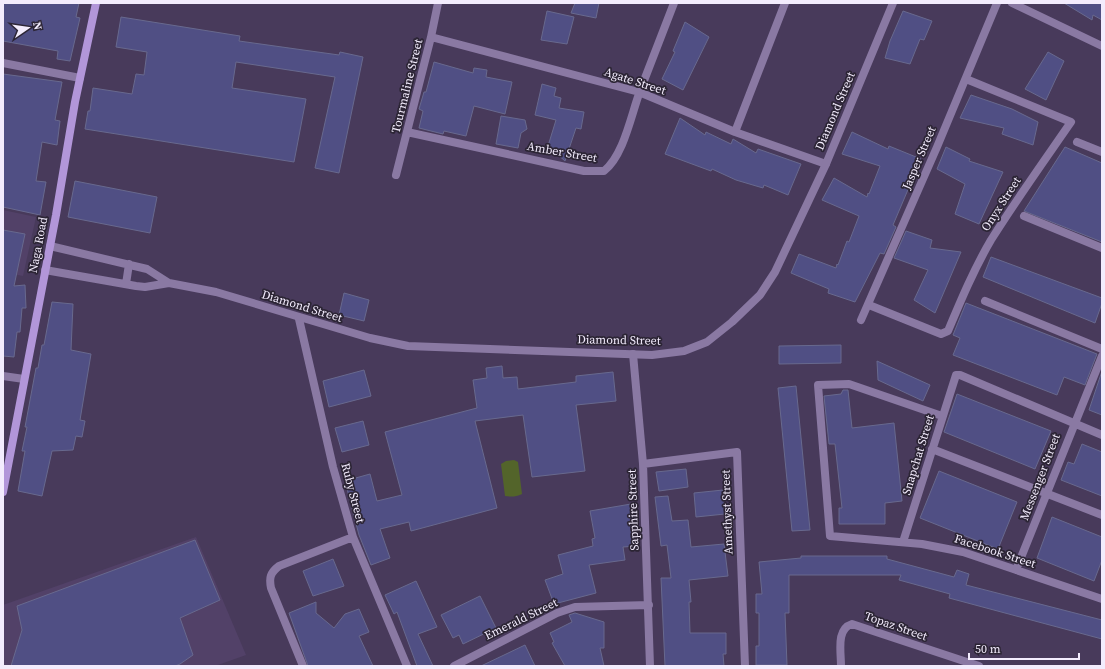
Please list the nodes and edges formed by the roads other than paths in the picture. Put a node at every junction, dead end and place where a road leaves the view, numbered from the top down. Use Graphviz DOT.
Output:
graph roads {
  1 [pos="96,3"];
  2 [pos="438,3"];
  3 [pos="674,3"];
  4 [pos="785,3"];
  5 [pos="893,3"];
  6 [pos="997,3"];
  7 [pos="1012,3"];
  8 [pos="432,37"];
  9 [pos="1102,46"];
  10 [pos="3,63"];
  11 [pos="80,78"];
  12 [pos="966,79"];
  13 [pos="639,92"];
  14 [pos="407,132"];
  15 [pos="735,132"];
  16 [pos="1077,142"];
  17 [pos="1102,152"];
  18 [pos="826,164"];
  19 [pos="396,175"];
  20 [pos="1024,216"];
  21 [pos="50,246"];
  22 [pos="1102,248"];
  23 [pos="129,264"];
  24 [pos="46,270"];
  25 [pos="169,283"];
  26 [pos="126,284"];
  27 [pos="985,301"];
  28 [pos="869,306"];
  29 [pos="300,318"];
  30 [pos="861,320"];
  31 [pos="1102,349"];
  32 [pos="633,354"];
  33 [pos="1102,356"];
  34 [pos="3,376"];
  35 [pos="24,379"];
  36 [pos="942,416"];
  37 [pos="1074,424"];
  38 [pos="1102,435"];
  39 [pos="932,449"];
  40 [pos="643,464"];
  41 [pos="3,492"];
  42 [pos="1046,495"];
  43 [pos="1102,515"];
  44 [pos="353,537"];
  45 [pos="903,542"];
  46 [pos="1016,570"];
  47 [pos="1102,599"];
  48 [pos="649,605"];
  49 [pos="303,666"];
  50 [pos="407,666"];
  51 [pos="454,666"];
  52 [pos="650,666"];
  53 [pos="745,666"];
  54 [pos="841,666"];
  55 [pos="979,666"];
  1 -- 11 [label="main road, Naga Road"];
  2 -- 8 [label="street, Tourmaline Street"];
  3 -- 13 [label="street, Amber Street"];
  4 -- 15 [label="street"];
  5 -- 18 [label="street, Diamond Street"];
  6 -- 12 [label="street, Jasper Street"];
  7 -- 9 [label="street"];
  8 -- 13 [label="street, Agate Street"];
  8 -- 14 [label="street, Tourmaline Street"];
  10 -- 11 [label="street"];
  11 -- 21 [label="main road, Naga Road"];
  12 -- 28 [label="street, Jasper Street"];
  12 -- 28 [label="street, Onyx Street"];
  13 -- 14 [label="street, Amber Street"];
  13 -- 15 [label="street, Agate Street"];
  14 -- 19 [label="street, Tourmaline Street"];
  15 -- 18 [label="street, Agate Street"];
  16 -- 17 [label="street"];
  18 -- 32 [label="street, Diamond Street"];
  20 -- 22 [label="street"];
  21 -- 23 [label="street, Diamond Street"];
  21 -- 24 [label="main road, Naga Road"];
  23 -- 25 [label="street, Diamond Street"];
  23 -- 26 [label="street"];
  24 -- 26 [label="street, Diamond Street"];
  24 -- 35 [label="main road, Naga Road"];
  25 -- 26 [label="street, Diamond Street"];
  25 -- 29 [label="street, Diamond Street"];
  27 -- 31 [label="street"];
  28 -- 30 [label="street, Jasper Street"];
  29 -- 32 [label="street, Diamond Street"];
  29 -- 44 [label="street, Ruby Street"];
  32 -- 40 [label="street, Sapphire Street"];
  33 -- 37 [label="street, Messenger Street"];
  34 -- 35 [label="street"];
  35 -- 41 [label="main road, Naga Road"];
  36 -- 37 [label="street, Snapchat Street"];
  36 -- 39 [label="street, Snapchat Street"];
  36 -- 45 [label="street, Facebook Street"];
  37 -- 38 [label="street"];
  37 -- 42 [label="street, Messenger Street"];
  39 -- 42 [label="street"];
  39 -- 45 [label="street, Snapchat Street"];
  40 -- 48 [label="street, Sapphire Street"];
  40 -- 53 [label="street, Amethyst Street"];
  42 -- 43 [label="street"];
  42 -- 46 [label="street, Messenger Street"];
  44 -- 49 [label="street"];
  44 -- 50 [label="street, Ruby Street"];
  45 -- 46 [label="street, Facebook Street"];
  46 -- 47 [label="street, Facebook Street"];
  48 -- 51 [label="street, Emerald Street"];
  48 -- 52 [label="street, Sapphire Street"];
  54 -- 55 [label="street, Topaz Street"];
}
